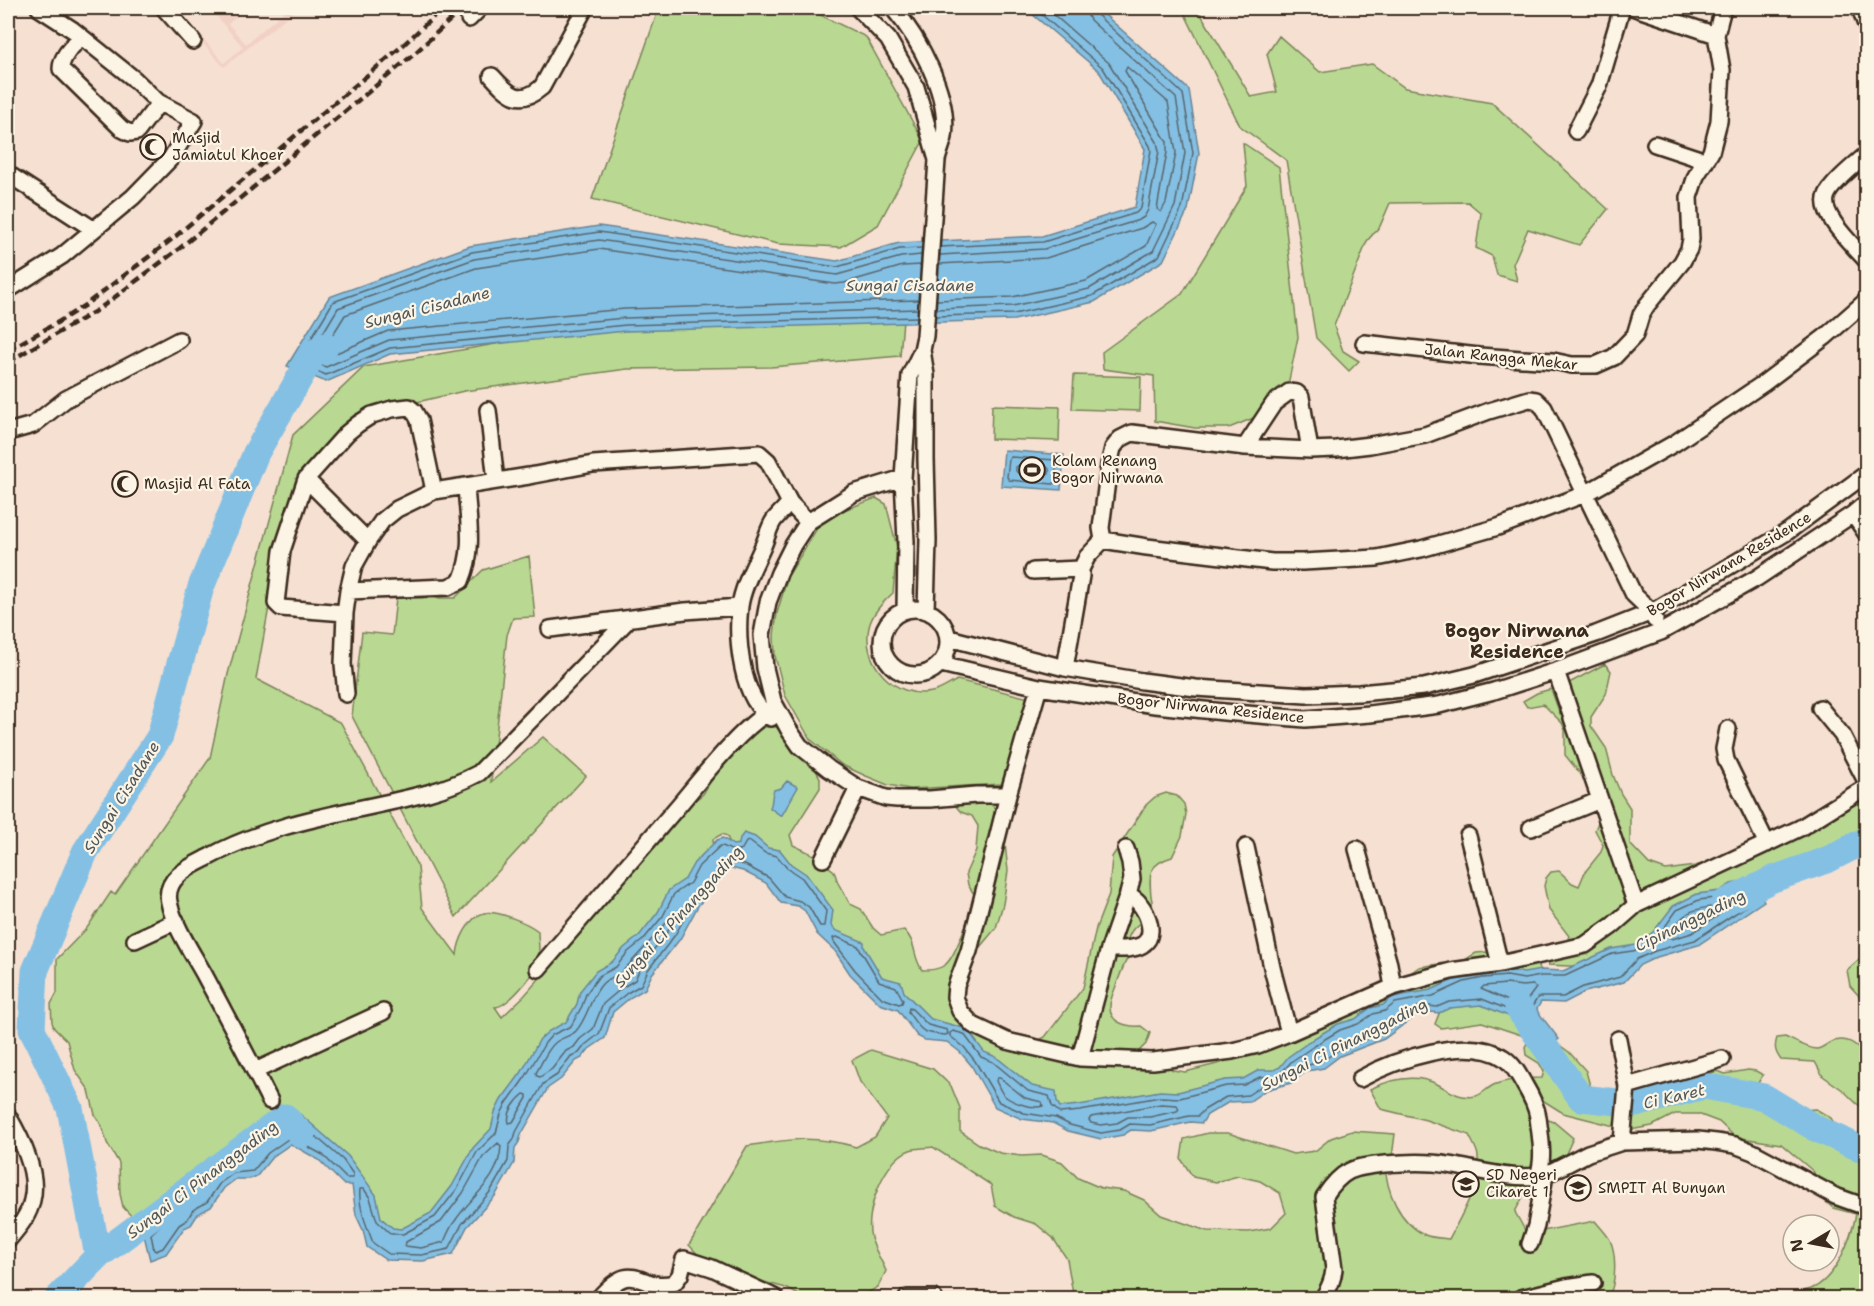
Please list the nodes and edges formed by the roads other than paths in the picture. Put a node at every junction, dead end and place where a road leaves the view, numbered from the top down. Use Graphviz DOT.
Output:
graph roads {
  1 [pos="39,8"];
  2 [pos="164,8"];
  3 [pos="585,8"];
  4 [pos="858,8"];
  5 [pos="893,8"];
  6 [pos="1622,8"];
  7 [pos="1635,8"];
  8 [pos="1724,8"];
  9 [pos="1860,8"];
  10 [pos="1866,25"];
  11 [pos="1716,35"];
  12 [pos="81,37"];
  13 [pos="194,41"];
  14 [pos="492,75"];
  15 [pos="159,102"];
  16 [pos="1576,131"];
  17 [pos="1655,144"];
  18 [pos="1866,155"];
  19 [pos="937,160"];
  20 [pos="1706,161"];
  21 [pos="8,174"];
  22 [pos="93,229"];
  23 [pos="1866,260"];
  24 [pos="8,290"];
  25 [pos="1866,301"];
  26 [pos="179,340"];
  27 [pos="923,343"];
  28 [pos="1364,343"];
  29 [pos="488,410"];
  30 [pos="8,432"];
  31 [pos="1245,447"];
  32 [pos="1310,450"];
  33 [pos="1866,474"];
  34 [pos="903,478"];
  35 [pos="306,479"];
  36 [pos="496,481"];
  37 [pos="466,486"];
  38 [pos="434,491"];
  39 [pos="1585,494"];
  40 [pos="790,503"];
  41 [pos="1866,503"];
  42 [pos="1853,514"];
  43 [pos="808,522"];
  44 [pos="1866,533"];
  45 [pos="1103,540"];
  46 [pos="368,541"];
  47 [pos="1081,569"];
  48 [pos="1033,571"];
  49 [pos="348,591"];
  50 [pos="740,607"];
  51 [pos="905,610"];
  52 [pos="926,610"];
  53 [pos="1652,612"];
  54 [pos="345,613"];
  55 [pos="629,618"];
  56 [pos="550,629"];
  57 [pos="1661,632"];
  58 [pos="949,638"];
  59 [pos="941,664"];
  60 [pos="1065,668"];
  61 [pos="1556,671"];
  62 [pos="1039,687"];
  63 [pos="346,694"];
  64 [pos="1306,695"];
  65 [pos="1820,708"];
  66 [pos="770,711"];
  67 [pos="1305,718"];
  68 [pos="1728,729"];
  69 [pos="1866,781"];
  70 [pos="1866,787"];
  71 [pos="858,788"];
  72 [pos="1008,795"];
  73 [pos="1600,800"];
  74 [pos="1531,828"];
  75 [pos="1468,836"];
  76 [pos="1767,844"];
  77 [pos="1246,847"];
  78 [pos="1126,849"];
  79 [pos="1357,849"];
  80 [pos="823,859"];
  81 [pos="1128,894"];
  82 [pos="1636,905"];
  83 [pos="176,921"];
  84 [pos="135,940"];
  85 [pos="1109,949"];
  86 [pos="1500,964"];
  87 [pos="538,969"];
  88 [pos="1393,987"];
  89 [pos="383,1012"];
  90 [pos="1289,1033"];
  91 [pos="1618,1039"];
  92 [pos="1080,1058"];
  93 [pos="1722,1059"];
  94 [pos="255,1071"];
  95 [pos="1360,1079"];
  96 [pos="1627,1088"];
  97 [pos="270,1101"];
  98 [pos="8,1116"];
  99 [pos="1622,1142"];
  100 [pos="1541,1175"];
  101 [pos="1866,1207"];
  102 [pos="8,1240"];
  103 [pos="1530,1244"];
  104 [pos="1593,1283"];
  105 [pos="1326,1294"];
  106 [pos="599,1299"];
  107 [pos="776,1299"];
  108 [pos="907,1299"];
  109 [pos="934,1299"];
  110 [pos="1342,1299"];
  111 [pos="1521,1299"];
  1 -- 12 [label="street"];
  2 -- 13 [label="street"];
  3 -- 14 [label="street"];
  4 -- 19 [label="street"];
  5 -- 19 [label="street"];
  6 -- 16 [label="street"];
  7 -- 11 [label="street"];
  8 -- 11 [label="street, Jalan Rangga Mekar"];
  9 -- 10 [label="street"];
  11 -- 20 [label="street, Jalan Rangga Mekar"];
  12 -- 15 [label="street"];
  12 -- 15 [label="street"];
  15 -- 22 [label="street"];
  17 -- 20 [label="street"];
  18 -- 23 [label="street"];
  19 -- 27 [label="street"];
  20 -- 28 [label="street, Jalan Rangga Mekar"];
  21 -- 22 [label="street"];
  22 -- 24 [label="street"];
  25 -- 39 [label="street"];
  26 -- 30 [label="street"];
  27 -- 34 [label="street"];
  27 -- 52 [label="street"];
  29 -- 36 [label="street"];
  31 -- 32 [label="street"];
  31 -- 32 [label="street"];
  31 -- 45 [label="street"];
  32 -- 39 [label="street"];
  33 -- 53 [label="street, Bogor Nirwana Residence"];
  34 -- 43 [label="street"];
  34 -- 51 [label="street"];
  35 -- 38 [label="street"];
  35 -- 46 [label="street"];
  35 -- 54 [label="street"];
  36 -- 37 [label="street"];
  36 -- 40 [label="street"];
  37 -- 38 [label="street"];
  37 -- 49 [label="street"];
  38 -- 46 [label="street"];
  39 -- 45 [label="street"];
  39 -- 53 [label="street"];
  40 -- 43 [label="street"];
  40 -- 50 [label="street"];
  41 -- 42 [label="street, Bogor Nirwana Residence"];
  42 -- 44 [label="street"];
  42 -- 57 [label="street, Bogor Nirwana Residence"];
  43 -- 66 [label="street"];
  45 -- 47 [label="street"];
  46 -- 49 [label="street"];
  47 -- 48 [label="street"];
  47 -- 60 [label="street"];
  49 -- 54 [label="street"];
  50 -- 55 [label="street"];
  50 -- 66 [label="street"];
  51 -- 52 [label="street"];
  51 -- 59 [label="street"];
  52 -- 58 [label="street"];
  53 -- 57 [label="street"];
  53 -- 64 [label="street, Bogor Nirwana Residence"];
  54 -- 63 [label="street"];
  55 -- 56 [label="street"];
  55 -- 83 [label="street"];
  57 -- 61 [label="street, Bogor Nirwana Residence"];
  58 -- 59 [label="street"];
  58 -- 60 [label="street, Bogor Nirwana Residence"];
  59 -- 62 [label="street, Bogor Nirwana Residence"];
  60 -- 64 [label="street, Bogor Nirwana Residence"];
  61 -- 67 [label="street, Bogor Nirwana Residence"];
  61 -- 73 [label="street"];
  62 -- 67 [label="street, Bogor Nirwana Residence"];
  62 -- 72 [label="street"];
  64 -- 67 [label="street"];
  65 -- 69 [label="street"];
  66 -- 71 [label="street"];
  66 -- 87 [label="street"];
  68 -- 76 [label="street"];
  70 -- 76 [label="street"];
  71 -- 72 [label="street"];
  71 -- 80 [label="street"];
  72 -- 92 [label="street"];
  73 -- 74 [label="street"];
  73 -- 82 [label="street"];
  75 -- 86 [label="street"];
  76 -- 82 [label="street"];
  77 -- 90 [label="street"];
  78 -- 81 [label="street"];
  79 -- 88 [label="street"];
  81 -- 85 [label="street"];
  81 -- 85 [label="street"];
  82 -- 86 [label="street"];
  83 -- 84 [label="street"];
  83 -- 94 [label="street"];
  85 -- 92 [label="street"];
  86 -- 88 [label="street"];
  88 -- 90 [label="street"];
  89 -- 94 [label="street"];
  90 -- 92 [label="street"];
  91 -- 96 [label="street"];
  93 -- 96 [label="street"];
  94 -- 97 [label="street"];
  95 -- 100 [label="street"];
  96 -- 99 [label="street"];
  98 -- 102 [label="street"];
  99 -- 100 [label="street"];
  99 -- 101 [label="street"];
  100 -- 103 [label="street"];
  100 -- 105 [label="street"];
  104 -- 111 [label="street"];
  105 -- 110 [label="street"];
  106 -- 107 [label="street"];
  108 -- 109 [label="street"];
}
